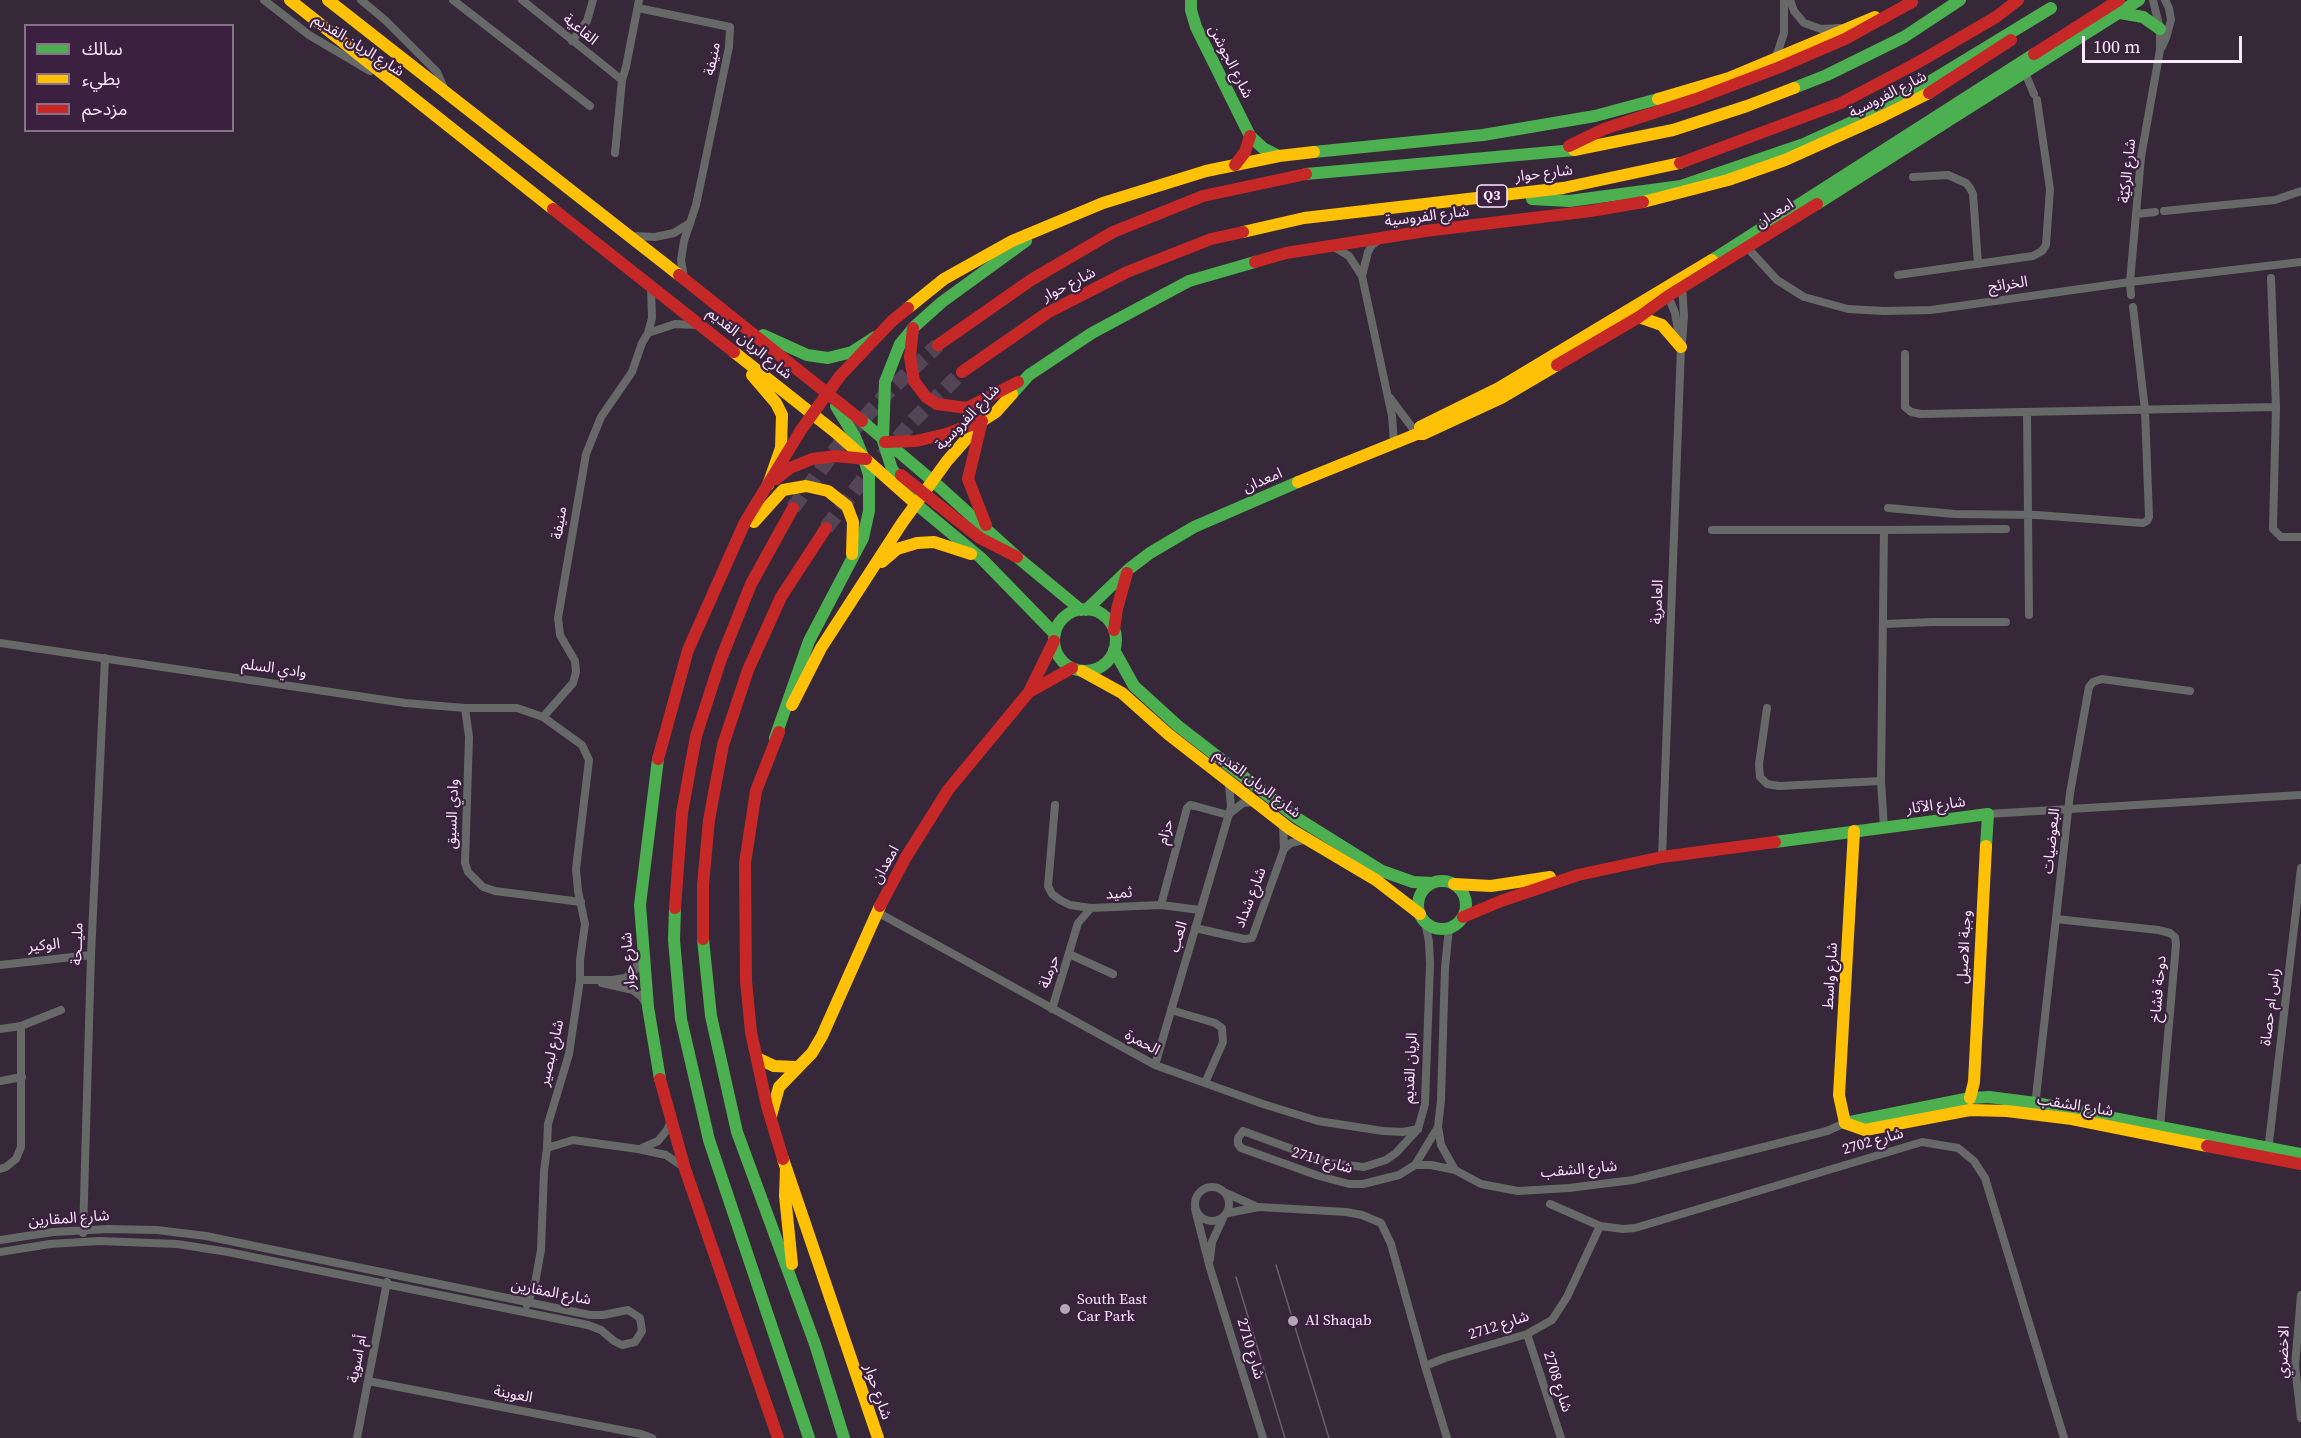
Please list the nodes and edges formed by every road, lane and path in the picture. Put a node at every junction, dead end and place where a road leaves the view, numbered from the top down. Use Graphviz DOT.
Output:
graph roads {
  1 [pos="264,0"];
  2 [pos="290,0"];
  3 [pos="328,0"];
  4 [pos="361,0"];
  5 [pos="453,0"];
  6 [pos="522,0"];
  7 [pos="593,0"];
  8 [pos="1191,0"];
  9 [pos="1784,0"];
  10 [pos="1790,0"];
  11 [pos="1960,0"];
  12 [pos="2018,0"];
  13 [pos="2139,0"];
  14 [pos="2153,0"];
  15 [pos="2165,0"];
  16 [pos="1914,1"];
  17 [pos="638,4"];
  18 [pos="2056,4"];
  19 [pos="2120,6"];
  20 [pos="1849,27"];
  21 [pos="2160,29"];
  22 [pos="572,41"];
  23 [pos="2160,50"];
  24 [pos="1776,57"];
  25 [pos="2025,73"];
  26 [pos="622,80"];
  27 [pos="446,94"];
  28 [pos="409,95"];
  29 [pos="590,106"];
  30 [pos="1250,136"];
  31 [pos="615,153"];
  32 [pos="1553,153"];
  33 [pos="1279,156"];
  34 [pos="1235,165"];
  35 [pos="1913,177"];
  36 [pos="2301,191"];
  37 [pos="1478,197"];
  38 [pos="2137,214"];
  39 [pos="690,222"];
  40 [pos="1044,229"];
  41 [pos="630,236"];
  42 [pos="1382,237"];
  43 [pos="1330,245"];
  44 [pos="1744,245"];
  45 [pos="2301,262"];
  46 [pos="1978,264"];
  47 [pos="1898,275"];
  48 [pos="1362,276"];
  49 [pos="2271,278"];
  50 [pos="684,279"];
  51 [pos="2130,282"];
  52 [pos="1681,284"];
  53 [pos="651,286"];
  54 [pos="1667,292"];
  55 [pos="2131,295"];
  56 [pos="2133,307"];
  57 [pos="1639,317"];
  58 [pos="739,323"];
  59 [pos="702,326"];
  60 [pos="914,327"];
  61 [pos="648,333"];
  62 [pos="875,337"];
  63 [pos="723,344"];
  64 [pos="938,345"];
  65 [pos="1681,346"];
  66 [pos="1905,354"];
  67 [pos="962,372"];
  68 [pos="1029,375"];
  69 [pos="828,393"];
  70 [pos="1388,395"];
  71 [pos="2276,408"];
  72 [pos="2145,410"];
  73 [pos="2027,412"];
  74 [pos="812,414"];
  75 [pos="982,421"];
  76 [pos="836,432"];
  77 [pos="1416,434"];
  78 [pos="855,437"];
  79 [pos="885,441"];
  80 [pos="1394,443"];
  81 [pos="864,459"];
  82 [pos="892,469"];
  83 [pos="934,482"];
  84 [pos="768,485"];
  85 [pos="924,494"];
  86 [pos="916,504"];
  87 [pos="793,508"];
  88 [pos="1888,508"];
  89 [pos="2028,515"];
  90 [pos="826,528"];
  91 [pos="2006,529"];
  92 [pos="1712,530"];
  93 [pos="1884,530"];
  94 [pos="992,534"];
  95 [pos="2301,537"];
  96 [pos="1017,557"];
  97 [pos="981,558"];
  98 [pos="851,564"];
  99 [pos="1128,569"];
  100 [pos="722,571"];
  101 [pos="870,573"];
  102 [pos="1083,610"];
  103 [pos="2029,615"];
  104 [pos="2006,622"];
  105 [pos="1884,624"];
  106 [pos="1114,630"];
  107 [pos="1055,638"];
  108 [pos="0,643"];
  109 [pos="1114,650"];
  110 [pos="105,658"];
  111 [pos="1077,669"];
  112 [pos="2190,691"];
  113 [pos="1029,692"];
  114 [pos="465,708"];
  115 [pos="1767,708"];
  116 [pos="543,717"];
  117 [pos="775,738"];
  118 [pos="1881,781"];
  119 [pos="1229,784"];
  120 [pos="2301,795"];
  121 [pos="1253,802"];
  122 [pos="1055,805"];
  123 [pos="2069,809"];
  124 [pos="1988,814"];
  125 [pos="1228,815"];
  126 [pos="1283,824"];
  127 [pos="1884,828"];
  128 [pos="1854,831"];
  129 [pos="1308,839"];
  130 [pos="1284,849"];
  131 [pos="1662,857"];
  132 [pos="2301,868"];
  133 [pos="1578,875"];
  134 [pos="1432,883"];
  135 [pos="1454,884"];
  136 [pos="581,902"];
  137 [pos="1161,905"];
  138 [pos="1091,909"];
  139 [pos="1200,910"];
  140 [pos="877,912"];
  141 [pos="1463,917"];
  142 [pos="1422,918"];
  143 [pos="2056,919"];
  144 [pos="1195,928"];
  145 [pos="1449,928"];
  146 [pos="643,951"];
  147 [pos="1068,954"];
  148 [pos="91,955"];
  149 [pos="0,965"];
  150 [pos="1113,974"];
  151 [pos="580,980"];
  152 [pos="597,980"];
  153 [pos="648,1006"];
  154 [pos="1052,1009"];
  155 [pos="60,1010"];
  156 [pos="1172,1010"];
  157 [pos="21,1026"];
  158 [pos="0,1029"];
  159 [pos="759,1059"];
  160 [pos="1155,1065"];
  161 [pos="796,1067"];
  162 [pos="22,1077"];
  163 [pos="0,1081"];
  164 [pos="1974,1082"];
  165 [pos="1205,1083"];
  166 [pos="1989,1097"];
  167 [pos="1970,1098"];
  168 [pos="2035,1109"];
  169 [pos="770,1117"];
  170 [pos="670,1121"];
  171 [pos="1845,1123"];
  172 [pos="1438,1127"];
  173 [pos="2160,1127"];
  174 [pos="1418,1129"];
  175 [pos="1243,1131"];
  176 [pos="547,1148"];
  177 [pos="638,1149"];
  178 [pos="2268,1153"];
  179 [pos="2301,1154"];
  180 [pos="2301,1164"];
  181 [pos="1415,1165"];
  182 [pos="786,1168"];
  183 [pos="0,1169"];
  184 [pos="685,1169"];
  185 [pos="1455,1170"];
  186 [pos="1225,1193"];
  187 [pos="1550,1204"];
  188 [pos="1258,1207"];
  189 [pos="1195,1209"];
  190 [pos="1225,1215"];
  191 [pos="1600,1226"];
  192 [pos="83,1230"];
  193 [pos="0,1240"];
  194 [pos="82,1242"];
  195 [pos="0,1252"];
  196 [pos="1210,1268"];
  197 [pos="388,1274"];
  198 [pos="386,1285"];
  199 [pos="794,1288"];
  200 [pos="2301,1295"];
  201 [pos="2301,1301"];
  202 [pos="529,1302"];
  203 [pos="518,1311"];
  204 [pos="1527,1334"];
  205 [pos="1425,1366"];
  206 [pos="368,1381"];
  207 [pos="2301,1405"];
  208 [pos="2300,1410"];
  209 [pos="2301,1418"];
  210 [pos="357,1438"];
  211 [pos="652,1438"];
  212 [pos="778,1438"];
  213 [pos="809,1438"];
  214 [pos="844,1438"];
  215 [pos="878,1438"];
  216 [pos="1263,1438"];
  217 [pos="1447,1438"];
  218 [pos="1561,1438"];
  219 [pos="2064,1438"];
  1 -- 28 [label="street, شارع الريان القديم"];
  2 -- 28 [label="main road, شارع الريان القديم"];
  3 -- 27 [label="main road, شارع الريان القديم"];
  4 -- 27 [label="street, شارع الريان القديم"];
  5 -- 29 [label="street"];
  6 -- 22 [label="street, القاعية"];
  7 -- 22 [label="street"];
  8 -- 30 [label="main road, شارع الجوشن"];
  9 -- 24 [label="street"];
  10 -- 20 [label="street"];
  11 -- 32 [label="main road, شارع حوار"];
  12 -- 37 [label="main road, شارع حوار / Q3"];
  13 -- 19 [label="main road, امعدان"];
  14 -- 21 [label="street, شارع الركيّة"];
  15 -- 23 [label="street, شارع الركيّة"];
  16 -- 20 [label="main road"];
  16 -- 32 [label="main road"];
  17 -- 26 [label="street"];
  17 -- 39 [label="street, منيفة"];
  18 -- 37 [label="main road"];
  18 -- 42 [label="main road, شارع الفروسية"];
  19 -- 21 [label="main road"];
  19 -- 25 [label="main road, امعدان"];
  19 -- 44 [label="main road, امعدان"];
  20 -- 24 [label="main road"];
  21 -- 23 [label="street, شارع الركيّة"];
  22 -- 26 [label="street, القاعية"];
  23 -- 38 [label="street, شارع الركيّة"];
  24 -- 33 [label="main road"];
  25 -- 44 [label="main road, امعدان"];
  25 -- 46 [label="street"];
  26 -- 31 [label="street"];
  27 -- 41 [label="main road, شارع الريان القديم"];
  28 -- 53 [label="main road, شارع الريان القديم"];
  30 -- 33 [label="main road, شارع الجوشن"];
  30 -- 34 [label="main road"];
  32 -- 64 [label="main road, شارع حوار"];
  33 -- 34 [label="main road"];
  34 -- 40 [label="main road"];
  35 -- 46 [label="street"];
  36 -- 38 [label="street"];
  37 -- 67 [label="main road, شارع حوار / Q3"];
  38 -- 51 [label="street, شارع الركيّة"];
  39 -- 41 [label="street"];
  39 -- 50 [label="street, منيفة"];
  40 -- 60 [label="main road"];
  40 -- 62 [label="main road"];
  41 -- 50 [label="main road, شارع الريان القديم"];
  42 -- 43 [label="main road, شارع الفروسية"];
  42 -- 48 [label="street"];
  43 -- 48 [label="street"];
  43 -- 68 [label="main road, شارع الفروسية"];
  44 -- 51 [label="street, الخرائج"];
  44 -- 52 [label="main road, امعدان"];
  45 -- 51 [label="street, الخرائج"];
  46 -- 47 [label="street"];
  48 -- 70 [label="street"];
  49 -- 71 [label="street"];
  50 -- 58 [label="main road, شارع الريان القديم"];
  51 -- 55 [label="street, شارع الركيّة"];
  52 -- 54 [label="main road, امعدان"];
  52 -- 65 [label="street"];
  53 -- 59 [label="main road, شارع الريان القديم"];
  53 -- 61 [label="street, منيفة"];
  54 -- 57 [label="main road, امعدان"];
  54 -- 65 [label="street"];
  54 -- 77 [label="main road, امعدان"];
  56 -- 72 [label="street"];
  57 -- 65 [label="main road"];
  57 -- 77 [label="main road, امعدان"];
  58 -- 62 [label="main road"];
  58 -- 69 [label="main road, شارع الريان القديم"];
  59 -- 61 [label="street"];
  59 -- 63 [label="main road, شارع الريان القديم"];
  60 -- 68 [label="main road"];
  60 -- 79 [label="main road"];
  61 -- 116 [label="street, منيفة"];
  62 -- 69 [label="main road"];
  63 -- 74 [label="main road, شارع الريان القديم"];
  63 -- 84 [label="main road"];
  65 -- 131 [label="street, العامرية"];
  66 -- 73 [label="street"];
  68 -- 75 [label="main road, شارع الفروسية"];
  69 -- 74 [label="main road"];
  69 -- 78 [label="main road"];
  69 -- 79 [label="main road, شارع الريان القديم"];
  70 -- 77 [label="street"];
  70 -- 80 [label="street"];
  71 -- 72 [label="street"];
  71 -- 95 [label="street"];
  72 -- 73 [label="street"];
  72 -- 89 [label="street"];
  73 -- 89 [label="street"];
  74 -- 76 [label="main road, شارع الريان القديم"];
  74 -- 84 [label="main road"];
  75 -- 79 [label="main road"];
  75 -- 83 [label="main road, شارع الفروسية"];
  75 -- 94 [label="main road"];
  76 -- 78 [label="main road"];
  76 -- 81 [label="main road, شارع الريان القديم"];
  77 -- 80 [label="main road, امعدان"];
  78 -- 79 [label="main road"];
  78 -- 81 [label="main road"];
  79 -- 82 [label="main road"];
  79 -- 83 [label="main road, شارع الريان القديم"];
  80 -- 99 [label="main road, امعدان"];
  81 -- 82 [label="main road"];
  81 -- 84 [label="main road"];
  81 -- 86 [label="main road, شارع الريان القديم"];
  81 -- 98 [label="main road"];
  82 -- 85 [label="main road"];
  82 -- 86 [label="main road"];
  83 -- 85 [label="main road, شارع الفروسية"];
  83 -- 94 [label="main road, شارع الريان القديم"];
  84 -- 100 [label="main road, شارع حوار"];
  85 -- 86 [label="main road, شارع الفروسية"];
  85 -- 96 [label="main road"];
  86 -- 97 [label="main road, شارع الريان القديم"];
  86 -- 101 [label="main road, شارع الفروسية"];
  87 -- 213 [label="main road"];
  88 -- 89 [label="street"];
  89 -- 103 [label="street"];
  90 -- 199 [label="main road"];
  91 -- 93 [label="street"];
  92 -- 93 [label="street"];
  93 -- 105 [label="street"];
  94 -- 96 [label="main road, شارع الريان القديم"];
  96 -- 102 [label="main road, شارع الريان القديم"];
  97 -- 101 [label="main road"];
  97 -- 107 [label="main road, شارع الريان القديم"];
  98 -- 100 [label="main road"];
  98 -- 117 [label="main road"];
  99 -- 102 [label="main road, امعدان"];
  99 -- 106 [label="main road"];
  100 -- 146 [label="main road, شارع حوار"];
  101 -- 117 [label="main road, شارع حوار"];
  102 -- 106 [label="main road"];
  102 -- 107 [label="main road"];
  104 -- 105 [label="street"];
  105 -- 118 [label="street"];
  106 -- 109 [label="main road"];
  107 -- 111 [label="main road"];
  107 -- 113 [label="main road, امعدان"];
  108 -- 110 [label="street, وادي السلم"];
  109 -- 111 [label="main road"];
  109 -- 134 [label="main road, شارع الريان القديم"];
  110 -- 114 [label="street, وادي السلم"];
  110 -- 148 [label="street, مليــحة"];
  111 -- 113 [label="main road, امعدان"];
  111 -- 119 [label="main road, شارع الريان القديم"];
  112 -- 123 [label="street, البعوضيات"];
  113 -- 140 [label="main road, امعدان"];
  114 -- 116 [label="street, وادي السلم"];
  114 -- 136 [label="street, وادي السيق"];
  115 -- 118 [label="street"];
  116 -- 136 [label="street, وادي السلم"];
  117 -- 159 [label="main road, شارع حوار"];
  118 -- 127 [label="street"];
  119 -- 121 [label="main road, شارع الريان القديم"];
  119 -- 125 [label="street, العب"];
  120 -- 123 [label="street, شارع الآثار"];
  121 -- 125 [label="street"];
  121 -- 126 [label="main road, شارع الريان القديم"];
  122 -- 138 [label="street"];
  123 -- 124 [label="street, شارع الآثار"];
  123 -- 143 [label="street, البعوضيات"];
  124 -- 127 [label="main road, شارع الآثار"];
  124 -- 164 [label="main road, وجبة الاصيل"];
  125 -- 137 [label="street, حزام"];
  125 -- 139 [label="street, العب"];
  126 -- 129 [label="main road, شارع الريان القديم"];
  126 -- 130 [label="street, شارع شداد"];
  127 -- 128 [label="main road, شارع الآثار"];
  128 -- 131 [label="main road, شارع الآثار"];
  128 -- 171 [label="main road, شارع واسط"];
  129 -- 130 [label="street"];
  129 -- 142 [label="main road, شارع الريان القديم"];
  130 -- 144 [label="street, شارع شداد"];
  131 -- 133 [label="main road, شارع الآثار"];
  132 -- 178 [label="street, راس ام حصاة"];
  133 -- 135 [label="main road, شارع الآثار"];
  133 -- 141 [label="main road, شارع الآثار"];
  134 -- 135 [label="main road"];
  134 -- 142 [label="main road"];
  135 -- 141 [label="main road"];
  136 -- 151 [label="street, شارع لبصير"];
  137 -- 138 [label="street, ثميد"];
  137 -- 139 [label="street, ثميد"];
  138 -- 147 [label="street, ثميد"];
  139 -- 144 [label="street, العب"];
  140 -- 154 [label="street, الحمرة"];
  140 -- 161 [label="main road, امعدان"];
  141 -- 145 [label="main road"];
  142 -- 145 [label="main road"];
  142 -- 174 [label="street, الريان القديم"];
  143 -- 168 [label="street, البعوضيات"];
  143 -- 173 [label="street, دوحة فشاخ"];
  144 -- 156 [label="street, العب"];
  145 -- 172 [label="street, الريان القديم"];
  146 -- 152 [label="street"];
  146 -- 153 [label="main road, شارع حوار"];
  147 -- 150 [label="street, حرملة"];
  147 -- 154 [label="street, حرملة"];
  148 -- 149 [label="street, الوكير"];
  148 -- 192 [label="street, مليــحة"];
  151 -- 152 [label="street"];
  151 -- 176 [label="street, شارع لبصير"];
  152 -- 153 [label="street"];
  153 -- 170 [label="main road, شارع حوار"];
  154 -- 160 [label="street, الحمرة"];
  155 -- 157 [label="street"];
  156 -- 160 [label="street, العب"];
  156 -- 165 [label="street"];
  157 -- 158 [label="street"];
  157 -- 162 [label="street"];
  159 -- 161 [label="main road"];
  159 -- 169 [label="main road, شارع حوار"];
  160 -- 165 [label="street, الحمرة"];
  161 -- 169 [label="main road, امعدان"];
  162 -- 163 [label="street"];
  162 -- 183 [label="street"];
  164 -- 166 [label="main road"];
  164 -- 167 [label="main road, وجبة الاصيل"];
  165 -- 174 [label="street, الحمرة"];
  166 -- 167 [label="main road, شارع الشقب"];
  166 -- 168 [label="main road, شارع الشقب"];
  167 -- 171 [label="main road, شارع الشقب"];
  168 -- 171 [label="main road, شارع الشقب"];
  168 -- 173 [label="main road, شارع الشقب"];
  168 -- 178 [label="main road, شارع الشقب"];
  169 -- 182 [label="main road, شارع حوار"];
  170 -- 177 [label="street"];
  170 -- 184 [label="main road, شارع حوار"];
  171 -- 185 [label="street, شارع الشقب"];
  172 -- 181 [label="street, الريان القديم"];
  172 -- 185 [label="street"];
  173 -- 178 [label="main road, شارع الشقب"];
  174 -- 175 [label="street, الريان القديم"];
  175 -- 181 [label="street, شارع 2711"];
  176 -- 177 [label="street"];
  176 -- 202 [label="street, شارع لبصير"];
  177 -- 184 [label="street"];
  178 -- 179 [label="main road, شارع الشقب"];
  178 -- 180 [label="main road, شارع الشقب"];
  181 -- 185 [label="street, شارع الشقب"];
  182 -- 199 [label="main road"];
  182 -- 215 [label="main road, شارع حوار"];
  184 -- 212 [label="main road, شارع حوار"];
  186 -- 188 [label="street"];
  186 -- 189 [label="street"];
  186 -- 190 [label="street"];
  187 -- 191 [label="street, شارع 2702"];
  188 -- 190 [label="street"];
  188 -- 205 [label="street"];
  189 -- 190 [label="street"];
  189 -- 196 [label="street, شارع 2710"];
  190 -- 196 [label="street, شارع 2710"];
  191 -- 204 [label="street, شارع 2712"];
  191 -- 219 [label="street, شارع 2702"];
  192 -- 193 [label="street, شارع المقارين"];
  192 -- 194 [label="street, مليــحة"];
  192 -- 197 [label="street, شارع المقارين"];
  194 -- 195 [label="street, شارع المقارين"];
  194 -- 198 [label="street, شارع المقارين"];
  196 -- 216 [label="street, شارع 2710"];
  197 -- 198 [label="street, أم اسوية"];
  197 -- 202 [label="street, شارع المقارين"];
  198 -- 203 [label="street, شارع المقارين"];
  198 -- 206 [label="street, أم اسوية"];
  199 -- 214 [label="main road"];
  200 -- 201 [label="street, الاخضري"];
  201 -- 208 [label="street, الاخضري"];
  202 -- 203 [label="street"];
  202 -- 203 [label="street, شارع المقارين"];
  204 -- 205 [label="street, شارع 2712"];
  204 -- 218 [label="street, شارع 2708"];
  205 -- 217 [label="street"];
  206 -- 210 [label="street, أم اسوية"];
  206 -- 211 [label="street, العوينة"];
  207 -- 208 [label="street, الاخضري"];
  208 -- 209 [label="street, الاخضري"];
}
